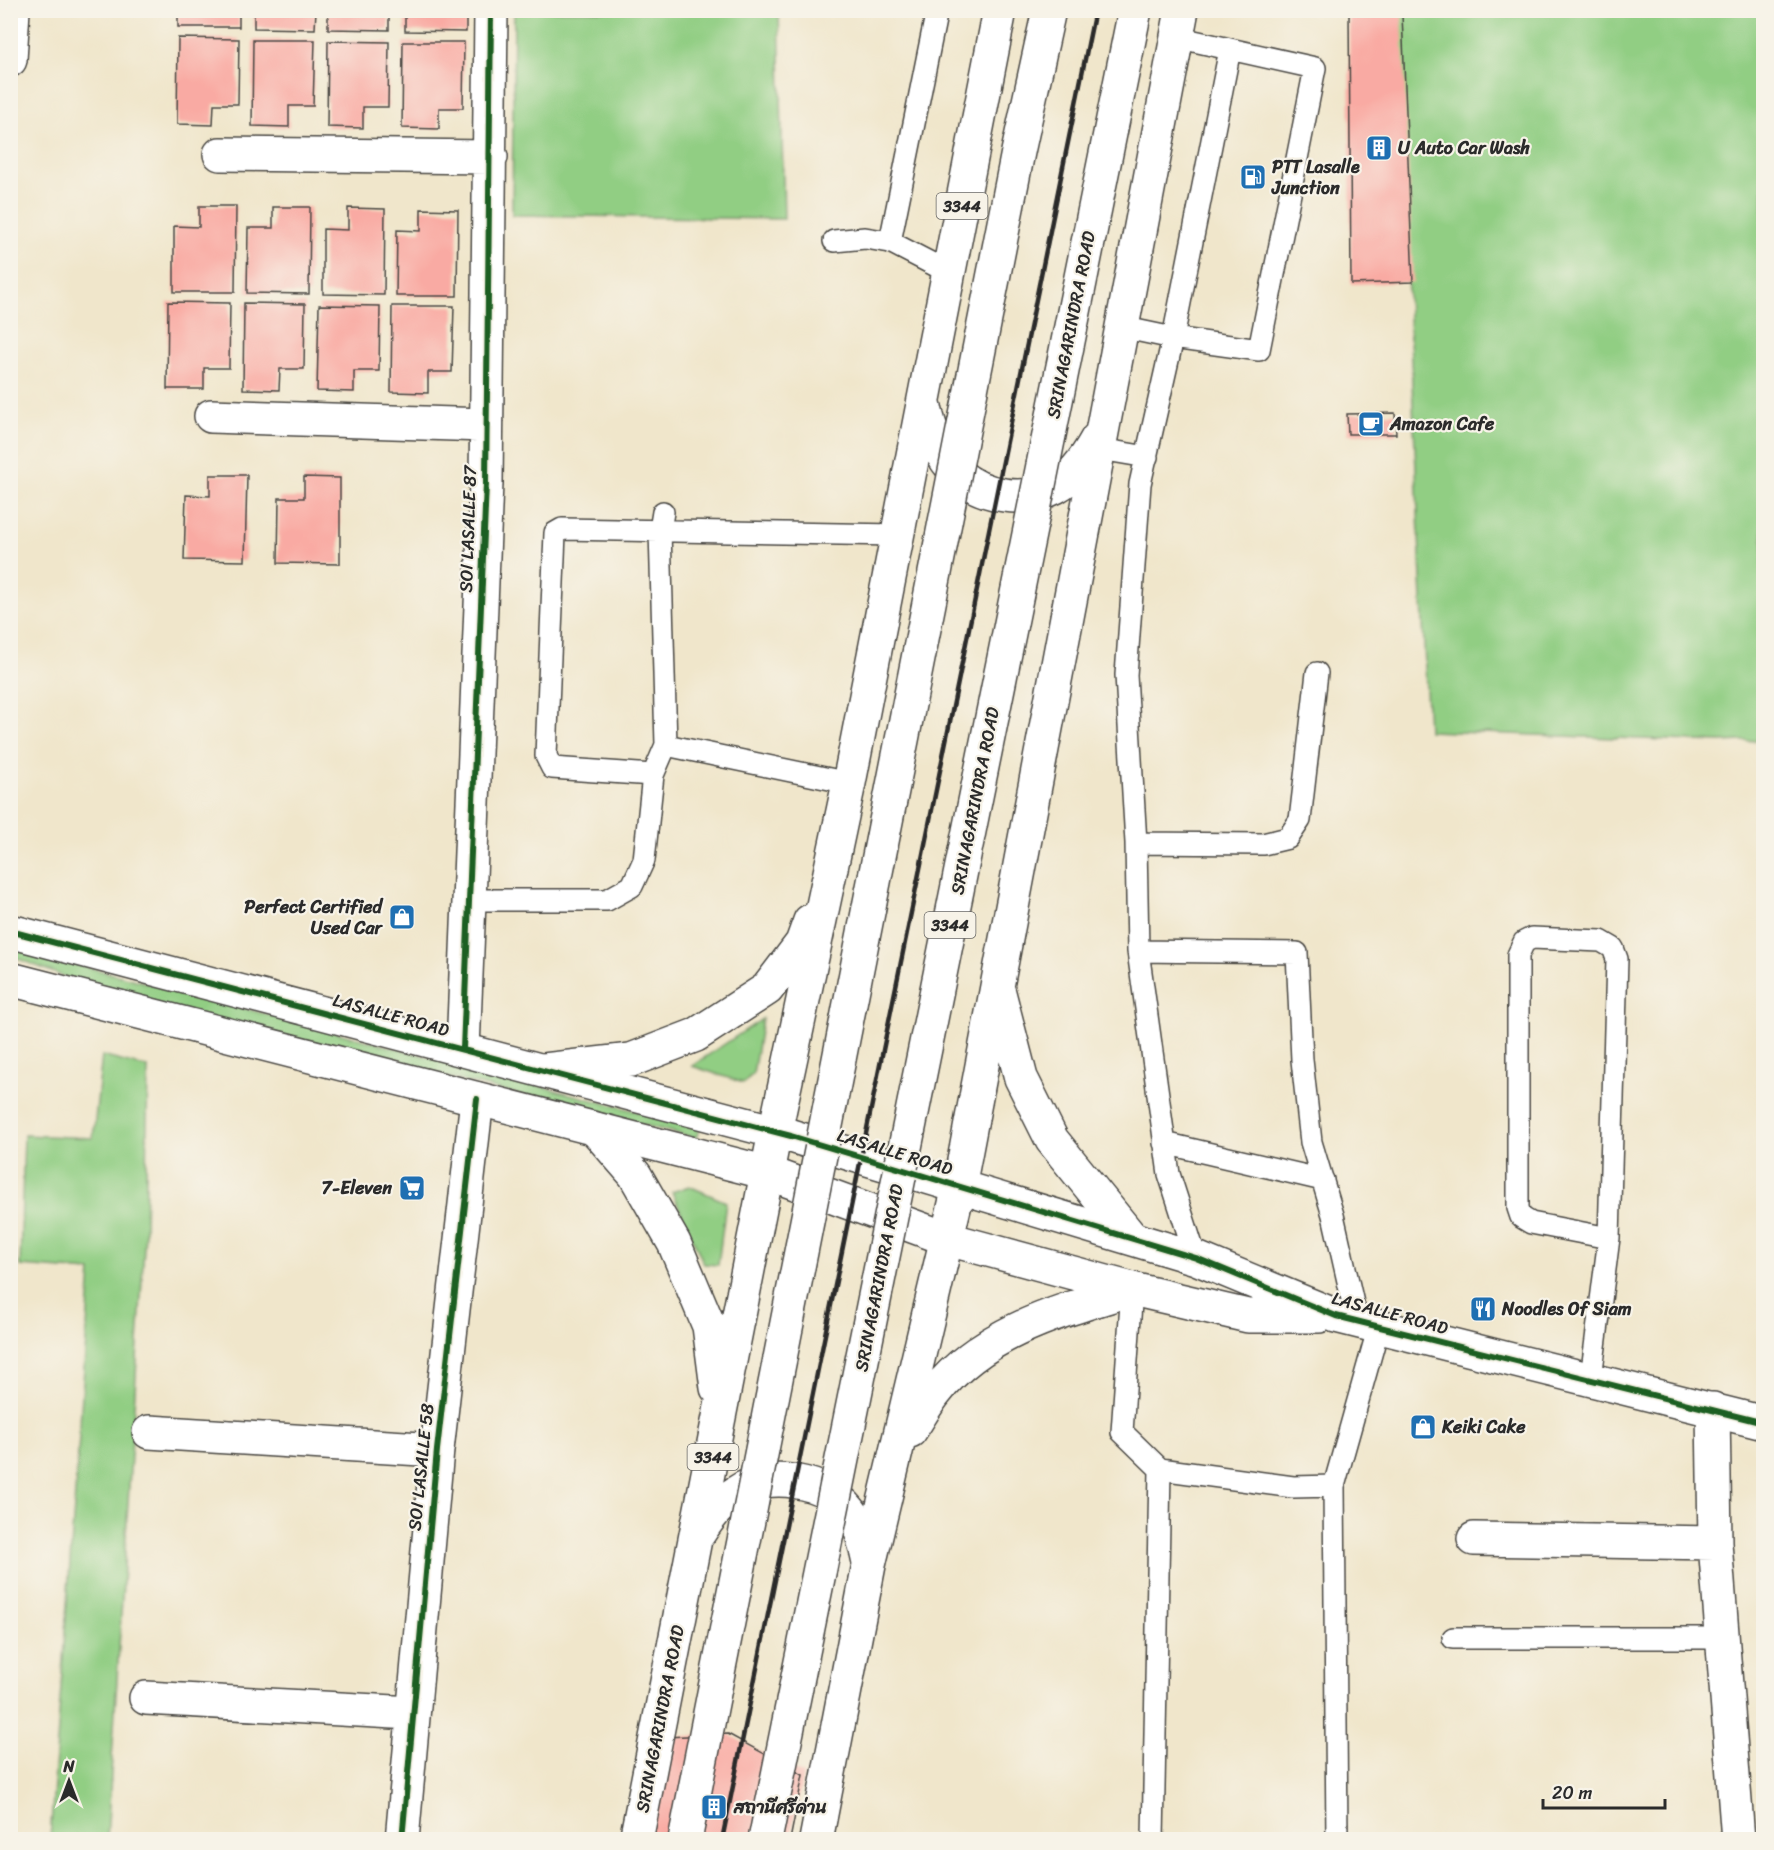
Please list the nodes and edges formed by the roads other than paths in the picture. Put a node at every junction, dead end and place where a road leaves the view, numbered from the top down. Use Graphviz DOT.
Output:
graph roads {
  1 [pos="13,10"];
  2 [pos="491,10"];
  3 [pos="937,10"];
  4 [pos="1000,10"];
  5 [pos="1049,10"];
  6 [pos="1134,10"];
  7 [pos="1179,24"];
  8 [pos="1230,49"];
  9 [pos="10,60"];
  10 [pos="220,154"];
  11 [pos="491,157"];
  12 [pos="834,241"];
  13 [pos="890,242"];
  14 [pos="948,272"];
  15 [pos="1121,327"];
  16 [pos="1173,338"];
  17 [pos="923,401"];
  18 [pos="211,416"];
  19 [pos="485,425"];
  20 [pos="1102,437"];
  21 [pos="1147,457"];
  22 [pos="661,521"];
  23 [pos="897,536"];
  24 [pos="1317,673"];
  25 [pos="666,745"];
  26 [pos="653,775"];
  27 [pos="849,783"];
  28 [pos="1136,843"];
  29 [pos="834,859"];
  30 [pos="468,900"];
  31 [pos="10,931"];
  32 [pos="1138,951"];
  33 [pos="10,979"];
  34 [pos="997,983"];
  35 [pos="463,1049"];
  36 [pos="544,1070"];
  37 [pos="477,1099"];
  38 [pos="595,1129"];
  39 [pos="775,1132"];
  40 [pos="1164,1143"];
  41 [pos="768,1173"];
  42 [pos="1323,1180"];
  43 [pos="959,1187"];
  44 [pos="1130,1236"];
  45 [pos="1609,1238"];
  46 [pos="948,1239"];
  47 [pos="1196,1258"];
  48 [pos="1132,1289"];
  49 [pos="1357,1321"];
  50 [pos="1591,1378"];
  51 [pos="1713,1409"];
  52 [pos="720,1419"];
  53 [pos="1764,1423"];
  54 [pos="149,1432"];
  55 [pos="436,1450"];
  56 [pos="898,1450"];
  57 [pos="1160,1469"];
  58 [pos="1334,1486"];
  59 [pos="698,1535"];
  60 [pos="1474,1539"];
  61 [pos="1715,1543"];
  62 [pos="869,1565"];
  63 [pos="1452,1638"];
  64 [pos="1722,1638"];
  65 [pos="146,1698"];
  66 [pos="412,1713"];
  67 [pos="402,1839"];
  68 [pos="636,1839"];
  69 [pos="685,1839"];
  70 [pos="765,1839"];
  71 [pos="816,1839"];
  72 [pos="1153,1839"];
  73 [pos="1337,1839"];
  74 [pos="1738,1839"];
  1 -- 9 [label="main road"];
  2 -- 11 [label="main road, SOI LASALLE 87"];
  3 -- 13 [label="lane"];
  4 -- 14 [label="main road, SRINAGARINDRA ROAD / 3344"];
  5 -- 69 [label="main road, 3344, bridge"];
  6 -- 70 [label="main road, SRINAGARINDRA ROAD / 3344, bridge"];
  7 -- 8 [label="lane"];
  7 -- 15 [label="main road"];
  8 -- 16 [label="lane"];
  8 -- 16 [label="lane"];
  10 -- 11 [label="main road"];
  11 -- 19 [label="main road, SOI LASALLE 87"];
  12 -- 13 [label="lane"];
  13 -- 14 [label="lane"];
  14 -- 17 [label="main road, SRINAGARINDRA ROAD / 3344"];
  15 -- 16 [label="lane"];
  15 -- 20 [label="main road"];
  16 -- 21 [label="lane"];
  17 -- 20 [label="main road"];
  17 -- 23 [label="main road, SRINAGARINDRA ROAD / 3344"];
  18 -- 19 [label="main road"];
  19 -- 30 [label="main road, SOI LASALLE 87"];
  20 -- 21 [label="lane"];
  20 -- 34 [label="main road"];
  21 -- 28 [label="lane"];
  22 -- 23 [label="lane"];
  22 -- 25 [label="lane"];
  22 -- 26 [label="lane"];
  23 -- 27 [label="main road, SRINAGARINDRA ROAD / 3344"];
  24 -- 28 [label="lane"];
  25 -- 26 [label="lane"];
  25 -- 27 [label="lane"];
  26 -- 30 [label="lane"];
  27 -- 29 [label="main road, SRINAGARINDRA ROAD / 3344"];
  28 -- 32 [label="lane"];
  29 -- 36 [label="main road"];
  29 -- 39 [label="main road, SRINAGARINDRA ROAD / 3344"];
  30 -- 35 [label="main road, SOI LASALLE 87"];
  31 -- 35 [label="main road, LASALLE ROAD"];
  32 -- 40 [label="lane"];
  32 -- 42 [label="lane"];
  33 -- 37 [label="main road, LASALLE ROAD"];
  34 -- 43 [label="main road"];
  34 -- 44 [label="main road"];
  35 -- 36 [label="main road, LASALLE ROAD"];
  36 -- 39 [label="main road, LASALLE ROAD"];
  37 -- 38 [label="main road, LASALLE ROAD"];
  37 -- 55 [label="main road, SOI LASALLE 58"];
  38 -- 41 [label="main road, LASALLE ROAD"];
  38 -- 52 [label="main road"];
  39 -- 41 [label="main road, SRINAGARINDRA ROAD / 3344"];
  39 -- 43 [label="main road, LASALLE ROAD"];
  40 -- 42 [label="lane"];
  40 -- 47 [label="lane"];
  41 -- 46 [label="main road, LASALLE ROAD"];
  41 -- 52 [label="main road, SRINAGARINDRA ROAD / 3344"];
  42 -- 49 [label="lane"];
  43 -- 44 [label="main road, LASALLE ROAD"];
  43 -- 46 [label="main road"];
  44 -- 47 [label="main road, LASALLE ROAD"];
  45 -- 45 [label="lane"];
  45 -- 50 [label="lane"];
  46 -- 48 [label="main road, LASALLE ROAD"];
  46 -- 56 [label="main road"];
  47 -- 49 [label="main road, LASALLE ROAD"];
  48 -- 49 [label="main road, LASALLE ROAD"];
  48 -- 56 [label="main road"];
  48 -- 57 [label="lane"];
  49 -- 50 [label="main road, LASALLE ROAD"];
  49 -- 58 [label="lane"];
  50 -- 51 [label="main road, LASALLE ROAD"];
  51 -- 53 [label="main road, LASALLE ROAD"];
  51 -- 61 [label="main road"];
  52 -- 59 [label="main road, SRINAGARINDRA ROAD / 3344"];
  54 -- 55 [label="main road"];
  55 -- 66 [label="main road, SOI LASALLE 58"];
  56 -- 62 [label="main road"];
  57 -- 58 [label="lane"];
  57 -- 72 [label="lane"];
  58 -- 73 [label="lane"];
  59 -- 62 [label="main road"];
  59 -- 68 [label="main road, SRINAGARINDRA ROAD / 3344"];
  60 -- 61 [label="main road"];
  61 -- 64 [label="main road"];
  62 -- 71 [label="main road"];
  63 -- 64 [label="lane"];
  64 -- 74 [label="main road"];
  65 -- 66 [label="main road"];
  66 -- 67 [label="main road, SOI LASALLE 58"];
}
